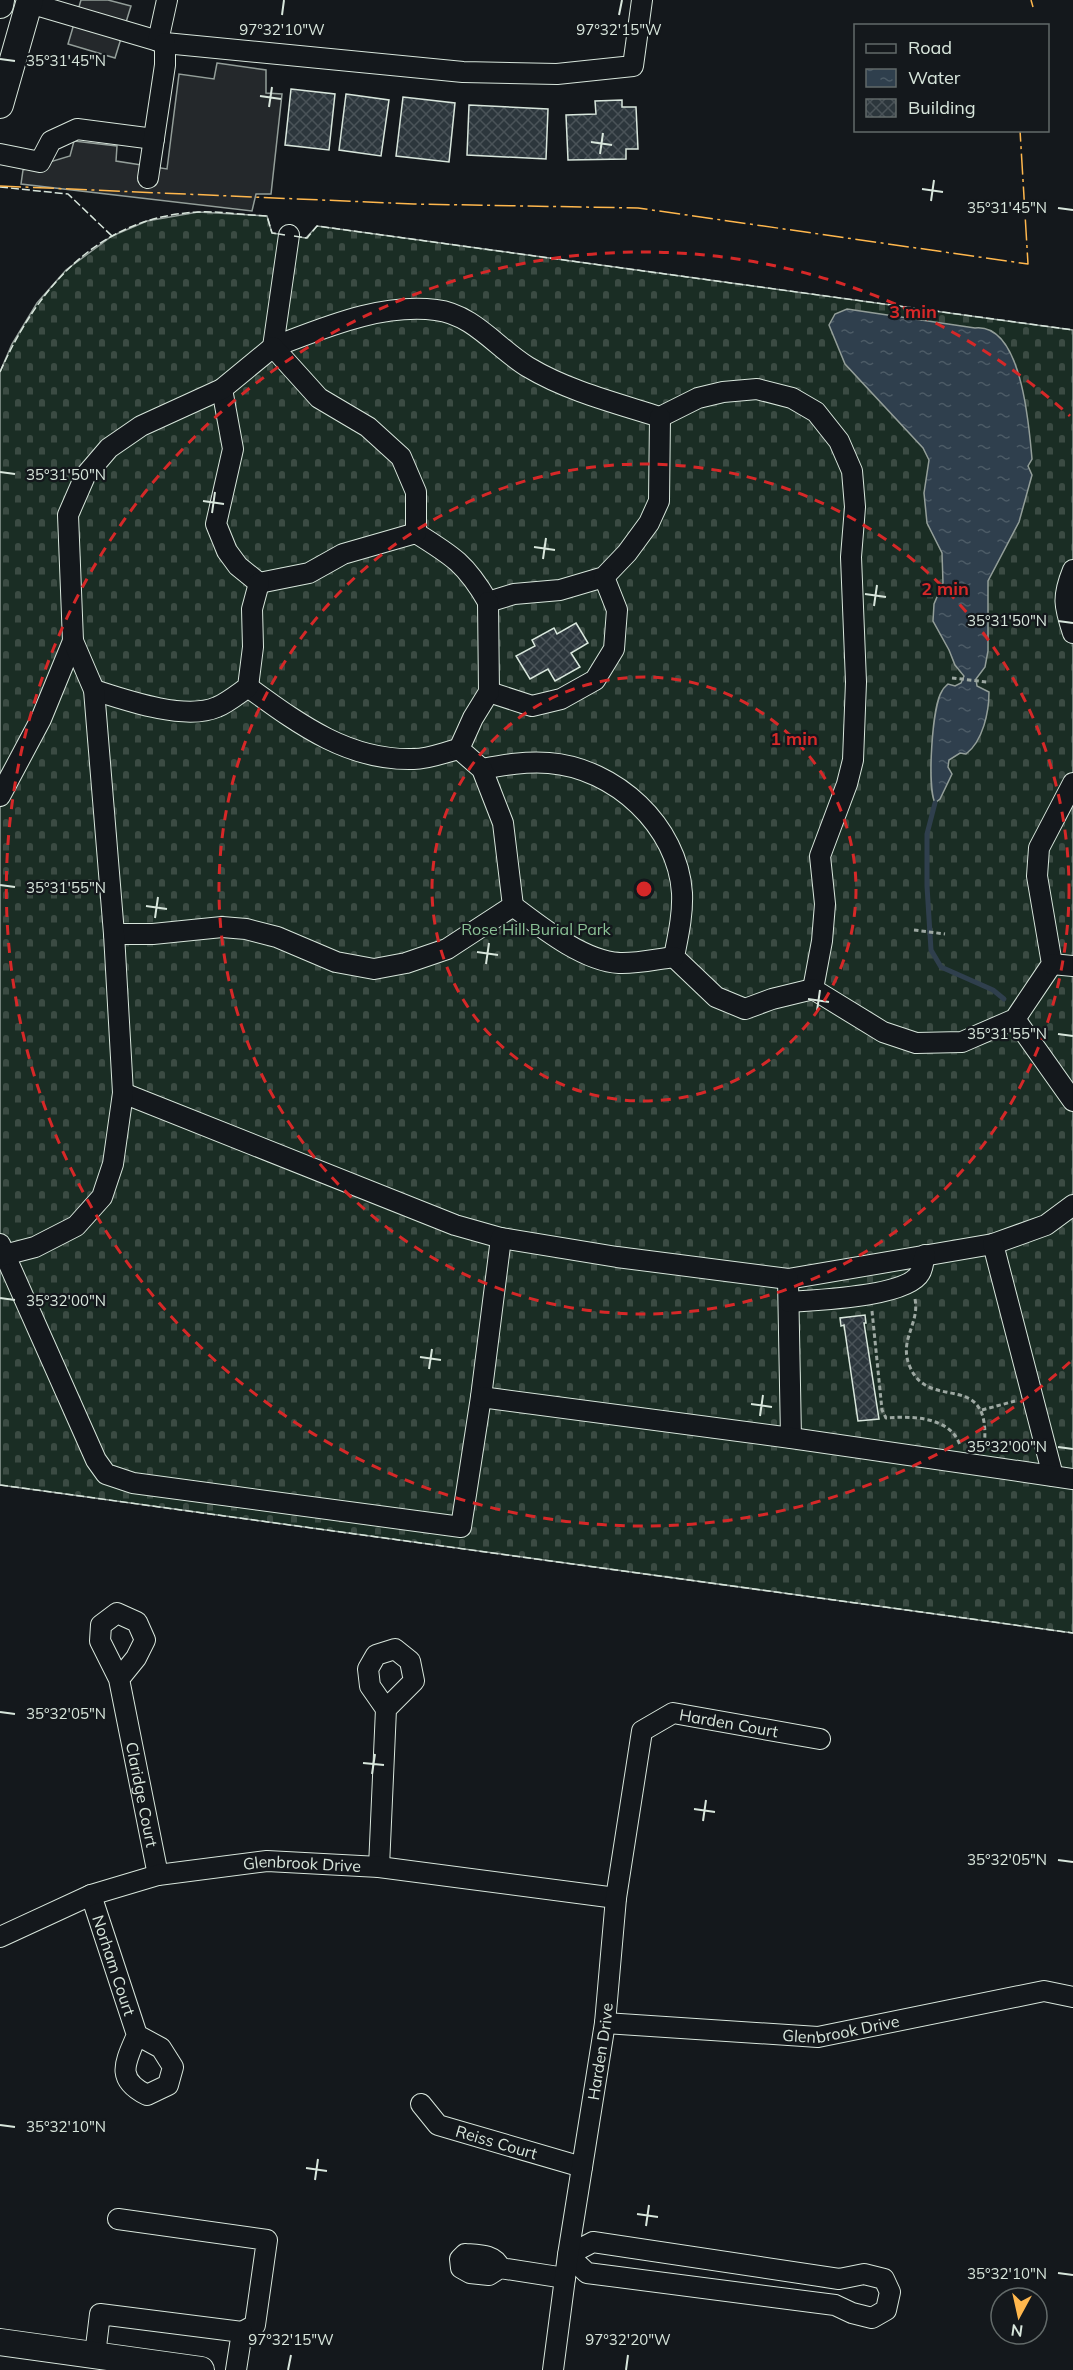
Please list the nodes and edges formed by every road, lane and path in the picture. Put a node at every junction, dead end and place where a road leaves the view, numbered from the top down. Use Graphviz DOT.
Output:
graph roads {
  1 [pos="1,0"];
  2 [pos="167,0"];
  3 [pos="642,0"];
  4 [pos="26,1"];
  5 [pos="0,5"];
  6 [pos="161,42"];
  7 [pos="0,105"];
  8 [pos="154,139"];
  9 [pos="0,154"];
  10 [pos="148,178"];
  11 [pos="289,235"];
  12 [pos="273,347"];
  13 [pos="222,389"];
  14 [pos="660,417"];
  15 [pos="416,533"];
  16 [pos="1073,570"];
  17 [pos="604,577"];
  18 [pos="259,583"];
  19 [pos="488,602"];
  20 [pos="1073,633"];
  21 [pos="73,640"];
  22 [pos="952,678"];
  23 [pos="987,682"];
  24 [pos="248,687"];
  25 [pos="94,690"];
  26 [pos="489,693"];
  27 [pos="459,749"];
  28 [pos="482,769"];
  29 [pos="1073,783"];
  30 [pos="0,796"];
  31 [pos="513,906"];
  32 [pos="914,930"];
  33 [pos="114,934"];
  34 [pos="945,934"];
  35 [pos="674,957"];
  36 [pos="1052,964"];
  37 [pos="1073,966"];
  38 [pos="813,989"];
  39 [pos="1015,1019"];
  40 [pos="123,1094"];
  41 [pos="1073,1101"];
  42 [pos="1073,1205"];
  43 [pos="501,1238"];
  44 [pos="993,1244"];
  45 [pos="2,1251"];
  46 [pos="925,1255"];
  47 [pos="788,1279"];
  48 [pos="909,1282"];
  49 [pos="870,1295"];
  50 [pos="789,1302"];
  51 [pos="1032,1396"];
  52 [pos="481,1397"];
  53 [pos="982,1410"];
  54 [pos="791,1438"];
  55 [pos="960,1462"];
  56 [pos="982,1465"];
  57 [pos="1053,1476"];
  58 [pos="1073,1479"];
  59 [pos="119,1679"];
  60 [pos="386,1709"];
  61 [pos="642,1731"];
  62 [pos="820,1739"];
  63 [pos="379,1867"];
  64 [pos="158,1875"];
  65 [pos="91,1895"];
  66 [pos="616,1898"];
  67 [pos="0,1937"];
  68 [pos="1073,1997"];
  69 [pos="605,2023"];
  70 [pos="137,2035"];
  71 [pos="421,2104"];
  72 [pos="582,2167"];
  73 [pos="118,2219"];
  74 [pos="568,2255"];
  75 [pos="500,2268"];
  76 [pos="565,2278"];
  77 [pos="242,2332"];
  78 [pos="0,2342"];
  79 [pos="95,2355"];
  80 [pos="201,2370"];
  81 [pos="236,2370"];
  82 [pos="553,2370"];
  1 -- 5 [label="main road"];
  2 -- 6 [label="street"];
  3 -- 6 [label="street"];
  4 -- 6 [label="street"];
  4 -- 7 [label="main road"];
  6 -- 8 [label="street"];
  8 -- 9 [label="street"];
  8 -- 10 [label="street"];
  11 -- 12 [label="street"];
  12 -- 13 [label="street"];
  12 -- 14 [label="street"];
  12 -- 15 [label="street"];
  13 -- 18 [label="street"];
  13 -- 21 [label="street"];
  14 -- 17 [label="street"];
  14 -- 38 [label="street"];
  15 -- 18 [label="street"];
  15 -- 19 [label="street"];
  16 -- 20 [label="street"];
  17 -- 19 [label="street"];
  17 -- 26 [label="street"];
  18 -- 24 [label="street"];
  19 -- 26 [label="street"];
  21 -- 25 [label="street"];
  21 -- 30 [label="street"];
  22 -- 23 [label="path"];
  24 -- 25 [label="street"];
  24 -- 27 [label="street"];
  25 -- 33 [label="street"];
  26 -- 27 [label="street"];
  27 -- 28 [label="street"];
  28 -- 31 [label="street"];
  28 -- 35 [label="street"];
  29 -- 36 [label="street"];
  31 -- 33 [label="street"];
  31 -- 35 [label="street"];
  32 -- 34 [label="path"];
  33 -- 40 [label="street"];
  35 -- 38 [label="street"];
  36 -- 37 [label="street"];
  36 -- 39 [label="street"];
  38 -- 39 [label="street"];
  39 -- 41 [label="street"];
  40 -- 43 [label="street"];
  40 -- 45 [label="street"];
  42 -- 44 [label="street"];
  43 -- 47 [label="street"];
  43 -- 52 [label="street"];
  44 -- 46 [label="street"];
  44 -- 51 [label="street"];
  45 -- 52 [label="street"];
  46 -- 47 [label="street"];
  46 -- 48 [label="street"];
  47 -- 50 [label="street"];
  48 -- 49 [label="street"];
  48 -- 53 [label="path"];
  49 -- 50 [label="street"];
  49 -- 55 [label="path"];
  50 -- 54 [label="street"];
  51 -- 53 [label="path"];
  51 -- 57 [label="street"];
  52 -- 54 [label="street"];
  53 -- 56 [label="path"];
  54 -- 55 [label="street"];
  55 -- 56 [label="street"];
  56 -- 57 [label="street"];
  57 -- 58 [label="street"];
  59 -- 64 [label="street, Claridge Court"];
  60 -- 63 [label="street"];
  61 -- 62 [label="street, Harden Court"];
  61 -- 66 [label="street, Harden Drive"];
  63 -- 64 [label="street, Glenbrook Drive"];
  63 -- 66 [label="street, Glenbrook Drive"];
  64 -- 65 [label="street, Glenbrook Drive"];
  65 -- 67 [label="street, Glenbrook Drive"];
  65 -- 70 [label="street, Norham Court"];
  66 -- 69 [label="street, Harden Drive"];
  68 -- 69 [label="street, Glenbrook Drive"];
  69 -- 72 [label="street, Harden Drive"];
  71 -- 72 [label="street, Reiss Court"];
  72 -- 74 [label="street, Harden Drive"];
  73 -- 77 [label="street"];
  74 -- 74 [label="street"];
  74 -- 76 [label="street, Harden Drive"];
  75 -- 76 [label="street"];
  76 -- 82 [label="street, Harden Drive"];
  77 -- 79 [label="street"];
  77 -- 81 [label="street"];
  78 -- 79 [label="main road"];
  79 -- 80 [label="main road"];
}
